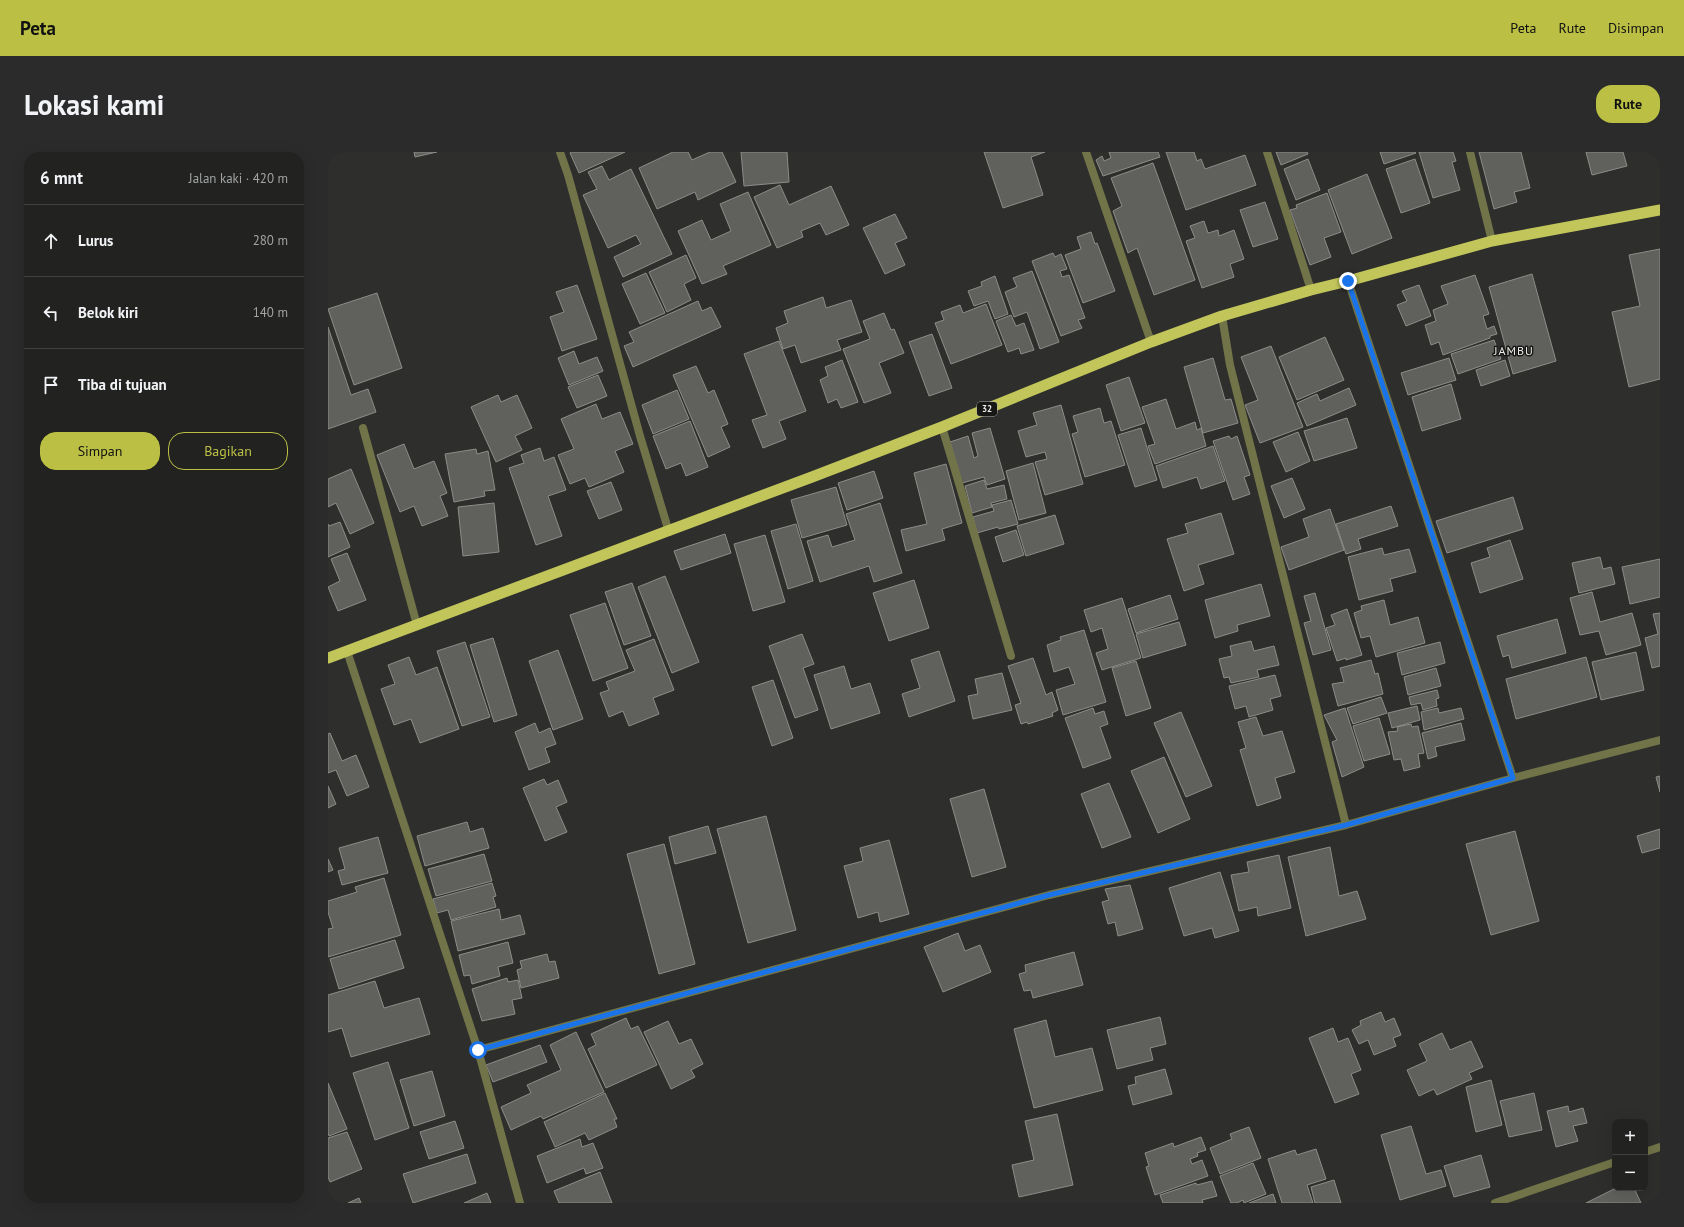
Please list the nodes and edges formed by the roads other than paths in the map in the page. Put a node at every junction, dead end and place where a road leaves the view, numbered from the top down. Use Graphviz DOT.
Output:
graph roads {
  1 [pos="560,152"];
  2 [pos="1086,152"];
  3 [pos="1267,152"];
  4 [pos="1470,152"];
  5 [pos="1660,210"];
  6 [pos="1492,241"];
  7 [pos="1348,281"];
  8 [pos="1311,290"];
  9 [pos="1222,316"];
  10 [pos="1151,342"];
  11 [pos="942,427"];
  12 [pos="364,428"];
  13 [pos="669,532"];
  14 [pos="417,625"];
  15 [pos="347,650"];
  16 [pos="1011,656"];
  17 [pos="328,658"];
  18 [pos="1660,740"];
  19 [pos="1513,778"];
  20 [pos="1346,825"];
  21 [pos="478,1050"];
  22 [pos="1660,1147"];
  23 [pos="1648,1151"];
  24 [pos="1612,1163"];
  25 [pos="520,1203"];
  26 [pos="1495,1203"];
  1 -- 13 [label="street"];
  2 -- 10 [label="street"];
  3 -- 8 [label="street"];
  4 -- 6 [label="street"];
  5 -- 6 [label="highway, 32"];
  6 -- 7 [label="highway, 32"];
  7 -- 8 [label="highway, 32"];
  7 -- 19 [label="street"];
  8 -- 9 [label="highway, 32"];
  9 -- 10 [label="highway, 32"];
  9 -- 20 [label="street"];
  10 -- 11 [label="highway, 32"];
  11 -- 13 [label="highway, 32"];
  11 -- 16 [label="street"];
  12 -- 14 [label="street"];
  13 -- 14 [label="highway, 32"];
  14 -- 15 [label="highway, 32"];
  15 -- 17 [label="highway, 32"];
  15 -- 21 [label="street"];
  18 -- 19 [label="street"];
  19 -- 20 [label="street"];
  20 -- 21 [label="street"];
  21 -- 25 [label="street"];
  22 -- 23 [label="street"];
  24 -- 26 [label="street"];
}
